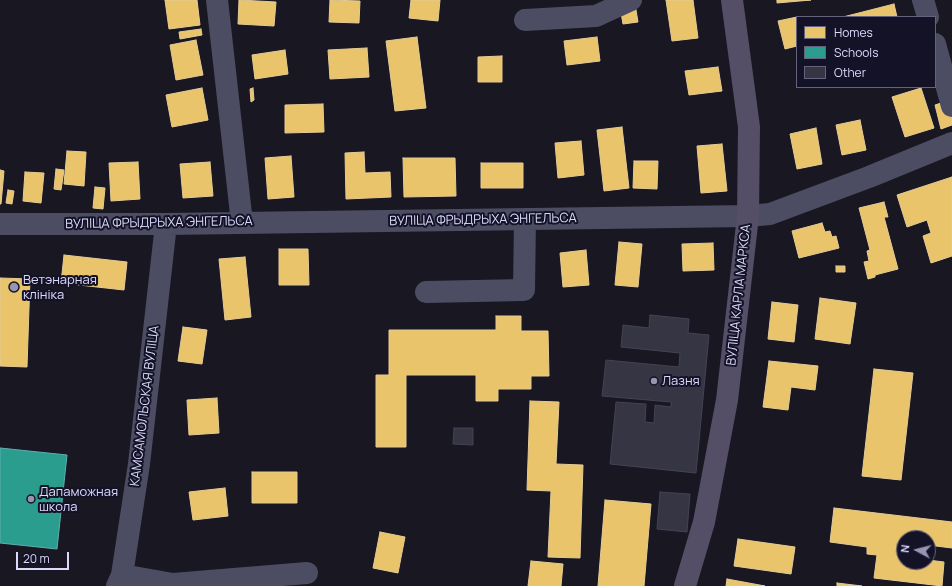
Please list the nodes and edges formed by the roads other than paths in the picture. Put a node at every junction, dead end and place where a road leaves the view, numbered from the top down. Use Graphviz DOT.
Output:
graph roads {
  1 [pos="217,0"];
  2 [pos="630,0"];
  3 [pos="732,0"];
  4 [pos="923,0"];
  5 [pos="928,16"];
  6 [pos="525,20"];
  7 [pos="936,48"];
  8 [pos="952,106"];
  9 [pos="952,143"];
  10 [pos="748,216"];
  11 [pos="525,219"];
  12 [pos="242,222"];
  13 [pos="0,224"];
  14 [pos="166,224"];
  15 [pos="426,292"];
  16 [pos="307,573"];
  17 [pos="120,580"];
  18 [pos="685,586"];
  1 -- 12 [label="street"];
  2 -- 6 [label="street"];
  3 -- 10 [label="main road, ВУЛІЦА КАРЛА МАРКСА"];
  4 -- 5 [label="street"];
  7 -- 8 [label="street"];
  9 -- 10 [label="street, ВУЛІЦА ФРЫДРЫХА ЭНГЕЛЬСА"];
  10 -- 11 [label="street, ВУЛІЦА ФРЫДРЫХА ЭНГЕЛЬСА"];
  10 -- 18 [label="main road, ВУЛІЦА КАРЛА МАРКСА"];
  11 -- 12 [label="street, ВУЛІЦА ФРЫДРЫХА ЭНГЕЛЬСА"];
  11 -- 15 [label="street"];
  12 -- 14 [label="street, ВУЛІЦА ФРЫДРЫХА ЭНГЕЛЬСА"];
  13 -- 14 [label="street, ВУЛІЦА ФРЫДРЫХА ЭНГЕЛЬСА"];
  14 -- 17 [label="street, КАМСАМОЛЬСКАЯ ВУЛІЦА"];
  16 -- 17 [label="street"];
}
